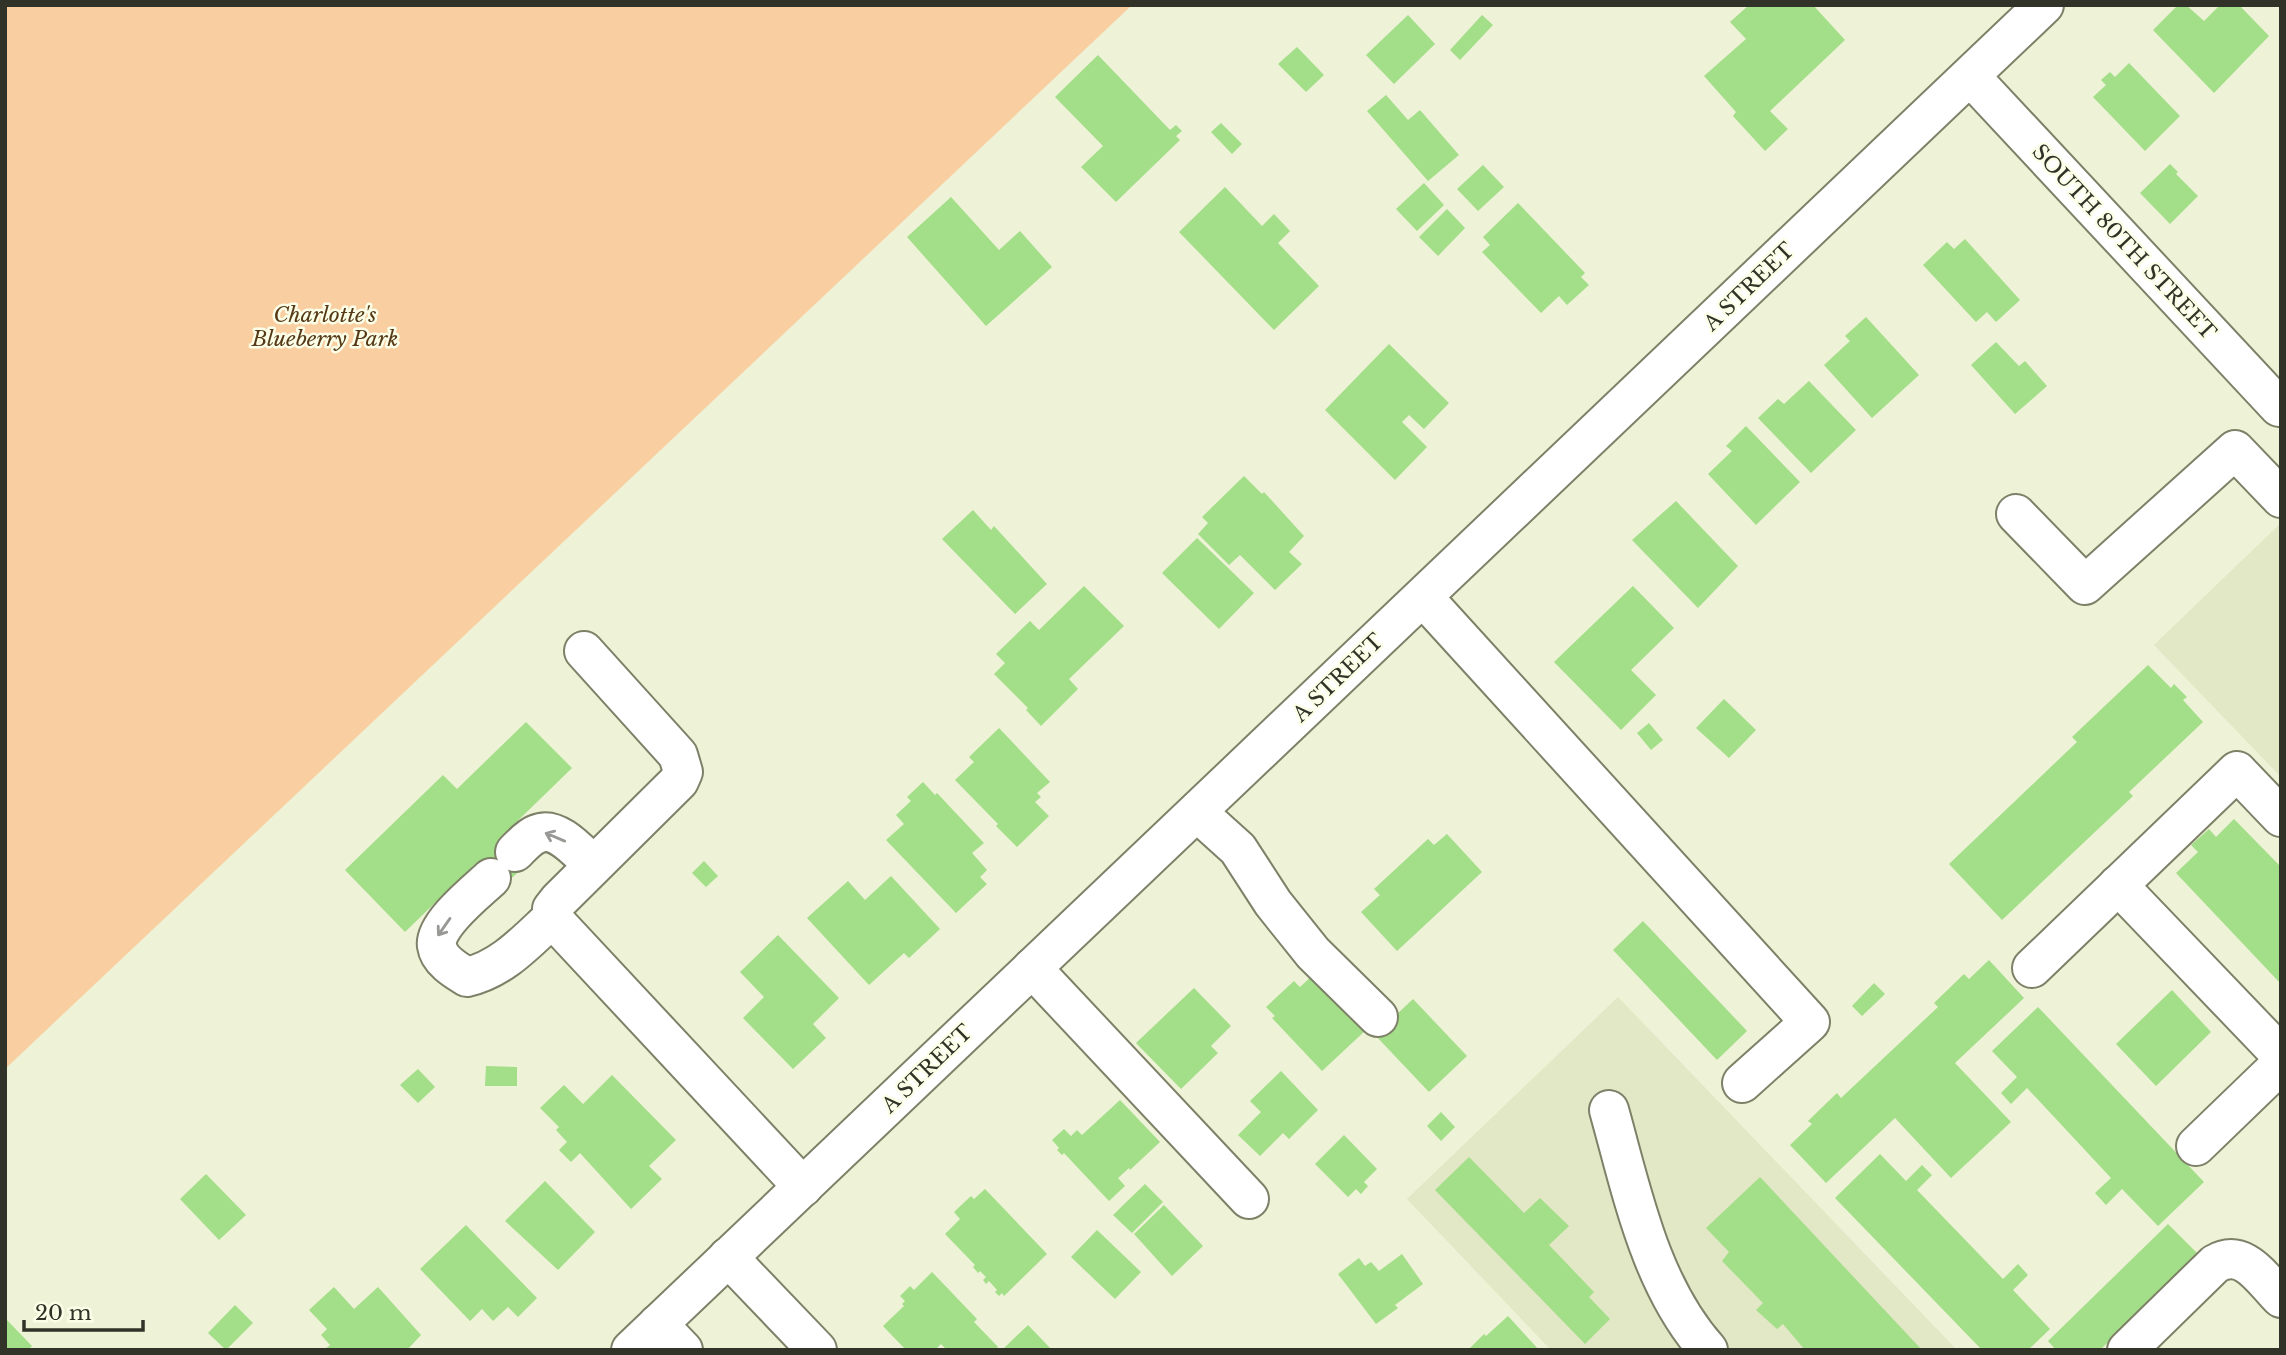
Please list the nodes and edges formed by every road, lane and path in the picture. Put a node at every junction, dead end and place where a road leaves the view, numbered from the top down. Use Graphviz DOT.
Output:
graph roads {
  1 [pos="2044,5"];
  2 [pos="1971,76"];
  3 [pos="2280,406"];
  4 [pos="2235,450"];
  5 [pos="2281,498"];
  6 [pos="2016,514"];
  7 [pos="1423,597"];
  8 [pos="584,651"];
  9 [pos="1197,812"];
  10 [pos="2281,817"];
  11 [pos="593,864"];
  12 [pos="2118,885"];
  13 [pos="552,918"];
  14 [pos="1032,968"];
  15 [pos="2032,968"];
  16 [pos="1378,1017"];
  17 [pos="2281,1055"];
  18 [pos="2281,1064"];
  19 [pos="1742,1083"];
  20 [pos="1609,1110"];
  21 [pos="2196,1146"];
  22 [pos="803,1187"];
  23 [pos="1249,1199"];
  24 [pos="728,1257"];
  25 [pos="2281,1298"];
  26 [pos="657,1341"];
  27 [pos="817,1350"];
  28 [pos="1708,1350"];
  29 [pos="2127,1350"];
  1 -- 2 [label="street, A STREET"];
  2 -- 3 [label="street, SOUTH 80TH STREET"];
  2 -- 7 [label="street, A STREET"];
  3 -- 4 [label="street"];
  4 -- 5 [label="street"];
  4 -- 6 [label="street"];
  7 -- 9 [label="street, A STREET"];
  7 -- 19 [label="street"];
  8 -- 11 [label="street"];
  9 -- 14 [label="street, A STREET"];
  9 -- 16 [label="street"];
  10 -- 12 [label="street"];
  11 -- 13 [label="street"];
  11 -- 13 [label="street, one-way"];
  12 -- 15 [label="street"];
  12 -- 17 [label="street"];
  13 -- 22 [label="street"];
  14 -- 22 [label="street, A STREET"];
  14 -- 23 [label="street"];
  18 -- 21 [label="street"];
  20 -- 28 [label="street"];
  22 -- 24 [label="street, A STREET"];
  24 -- 26 [label="street, A STREET"];
  24 -- 27 [label="street"];
  25 -- 29 [label="street"];
}
